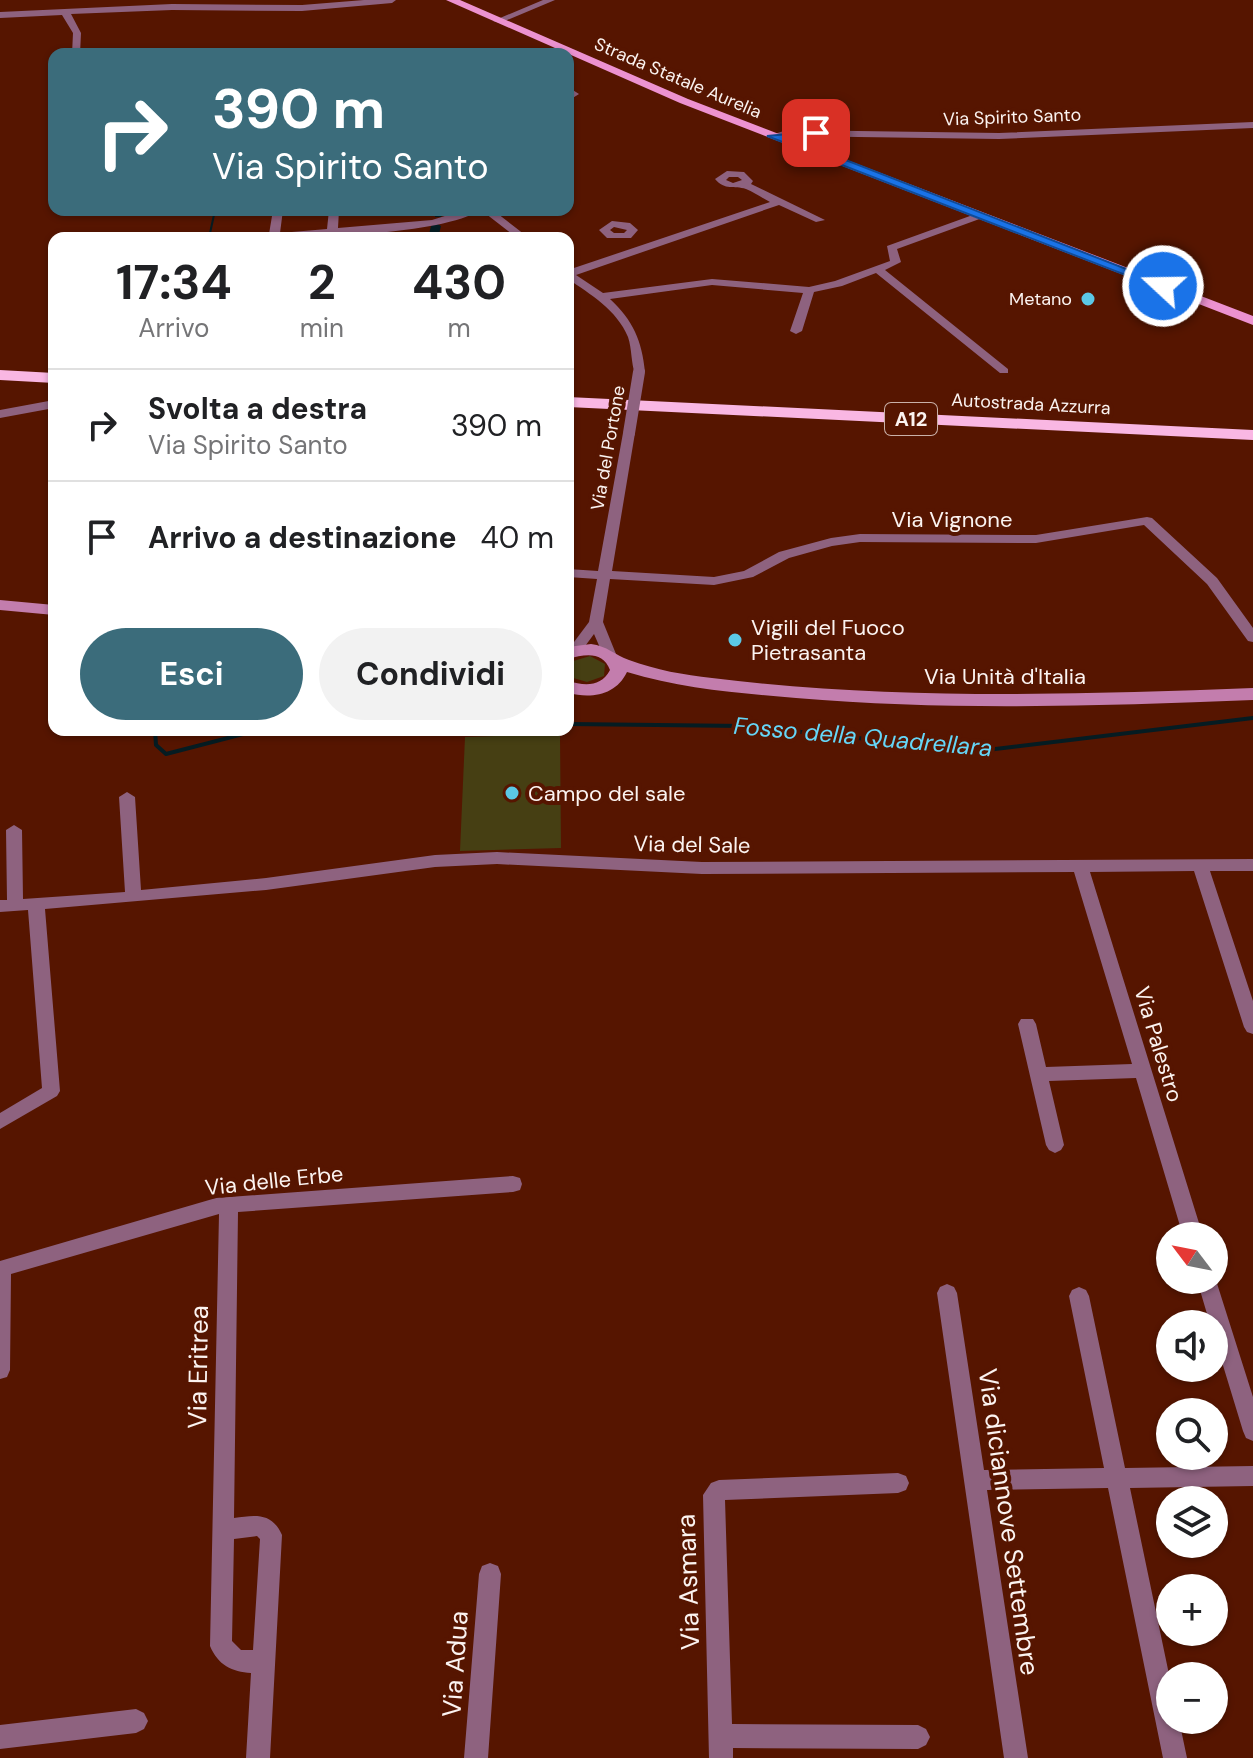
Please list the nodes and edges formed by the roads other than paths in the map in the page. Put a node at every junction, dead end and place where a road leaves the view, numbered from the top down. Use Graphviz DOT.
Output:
graph roads {
  1 [pos="392,0"];
  2 [pos="451,0"];
  3 [pos="551,0"];
  4 [pos="65,12"];
  5 [pos="0,15"];
  6 [pos="497,21"];
  7 [pos="76,48"];
  8 [pos="561,48"];
  9 [pos="574,53"];
  10 [pos="1253,125"];
  11 [pos="773,136"];
  12 [pos="744,184"];
  13 [pos="776,203"];
  14 [pos="981,215"];
  15 [pos="333,216"];
  16 [pos="456,216"];
  17 [pos="494,216"];
  18 [pos="820,220"];
  19 [pos="332,232"];
  20 [pos="516,232"];
  21 [pos="652,244"];
  22 [pos="634,250"];
  23 [pos="876,268"];
  24 [pos="574,272"];
  25 [pos="574,278"];
  26 [pos="651,290"];
  27 [pos="809,290"];
  28 [pos="601,297"];
  29 [pos="621,314"];
  30 [pos="1253,321"];
  31 [pos="796,331"];
  32 [pos="0,366"];
  33 [pos="48,368"];
  34 [pos="1004,371"];
  35 [pos="0,375"];
  36 [pos="48,378"];
  37 [pos="574,393"];
  38 [pos="574,402"];
  39 [pos="48,405"];
  40 [pos="0,414"];
  41 [pos="1253,426"];
  42 [pos="1253,435"];
  43 [pos="574,573"];
  44 [pos="604,575"];
  45 [pos="0,605"];
  46 [pos="48,609"];
  47 [pos="596,622"];
  48 [pos="1253,638"];
  49 [pos="574,647"];
  50 [pos="574,652"];
  51 [pos="613,658"];
  52 [pos="671,680"];
  53 [pos="608,685"];
  54 [pos="574,688"];
  55 [pos="1253,694"];
  56 [pos="127,797"];
  57 [pos="14,830"];
  58 [pos="1200,865"];
  59 [pos="1253,865"];
  60 [pos="1080,866"];
  61 [pos="133,897"];
  62 [pos="36,903"];
  63 [pos="8,905"];
  64 [pos="1027,1024"];
  65 [pos="1253,1027"];
  66 [pos="1142,1071"];
  67 [pos="1039,1074"];
  68 [pos="0,1122"];
  69 [pos="1055,1145"];
  70 [pos="513,1184"];
  71 [pos="229,1205"];
  72 [pos="1189,1222"];
  73 [pos="1,1269"];
  74 [pos="947,1293"];
  75 [pos="1211,1294"];
  76 [pos="1079,1296"];
  77 [pos="0,1370"];
  78 [pos="1253,1431"];
  79 [pos="1253,1476"];
  80 [pos="1116,1478"];
  81 [pos="974,1480"];
  82 [pos="898,1483"];
  83 [pos="223,1530"];
  84 [pos="490,1574"];
  85 [pos="262,1662"];
  86 [pos="136,1721"];
  87 [pos="0,1737"];
  88 [pos="918,1737"];
  89 [pos="721,1747"];
  90 [pos="258,1758"];
  91 [pos="476,1758"];
  92 [pos="1016,1758"];
  93 [pos="1175,1758"];
  1 -- 4 [label="street"];
  2 -- 6 [label="main road, Strada Statale Aurelia"];
  3 -- 6 [label="street"];
  4 -- 5 [label="street"];
  4 -- 7 [label="street"];
  6 -- 8 [label="main road, Strada Statale Aurelia"];
  9 -- 11 [label="main road, Strada Statale Aurelia"];
  10 -- 11 [label="street, Via Spirito Santo"];
  11 -- 14 [label="main road, Strada Statale Aurelia"];
  12 -- 13 [label="street"];
  13 -- 18 [label="street"];
  13 -- 21 [label="street"];
  14 -- 23 [label="street"];
  14 -- 30 [label="main road, Strada Statale Aurelia"];
  15 -- 19 [label="street"];
  16 -- 19 [label="street"];
  17 -- 20 [label="street"];
  21 -- 22 [label="street"];
  21 -- 22 [label="street"];
  22 -- 24 [label="street"];
  23 -- 27 [label="street"];
  23 -- 34 [label="street"];
  25 -- 28 [label="street, Via del Portone"];
  26 -- 27 [label="street"];
  26 -- 28 [label="street"];
  26 -- 29 [label="street"];
  27 -- 31 [label="street"];
  28 -- 29 [label="street, Via del Portone"];
  29 -- 44 [label="street, Via del Portone, bridge"];
  32 -- 33 [label="highway"];
  35 -- 36 [label="highway"];
  37 -- 41 [label="highway, Autostrada Azzurra / A12"];
  38 -- 42 [label="highway, Autostrada Azzurra / A12"];
  39 -- 40 [label="street"];
  43 -- 44 [label="street"];
  44 -- 47 [label="street, Via del Portone"];
  44 -- 48 [label="street, Via Vignone"];
  45 -- 46 [label="main road"];
  47 -- 49 [label="street, Via del Portone"];
  47 -- 51 [label="street"];
  50 -- 51 [label="main road, Via Unità d'Italia"];
  51 -- 52 [label="main road, Via Unità d'Italia"];
  51 -- 53 [label="main road"];
  52 -- 53 [label="main road"];
  52 -- 55 [label="main road, Via Unità d'Italia"];
  53 -- 54 [label="main road"];
  56 -- 61 [label="street"];
  57 -- 63 [label="street"];
  58 -- 59 [label="street, Via del Sale"];
  58 -- 60 [label="street, Via del Sale"];
  58 -- 65 [label="street"];
  60 -- 61 [label="street, Via del Sale"];
  60 -- 66 [label="street, Via Palestro"];
  61 -- 62 [label="street, Via del Sale"];
  62 -- 63 [label="street, Via del Sale"];
  62 -- 68 [label="street"];
  64 -- 67 [label="street"];
  66 -- 67 [label="street"];
  66 -- 72 [label="street, Via Palestro"];
  67 -- 69 [label="street"];
  70 -- 71 [label="street, Via delle Erbe"];
  71 -- 73 [label="street, Via delle Erbe"];
  71 -- 83 [label="street, Via Eritrea"];
  73 -- 77 [label="street"];
  74 -- 81 [label="street, Via diciannove Settembre"];
  75 -- 78 [label="street"];
  76 -- 80 [label="street"];
  79 -- 80 [label="street"];
  80 -- 81 [label="street"];
  80 -- 93 [label="street"];
  81 -- 92 [label="street, Via diciannove Settembre"];
  82 -- 89 [label="street, Via Asmara"];
  83 -- 85 [label="street, Via Eritrea"];
  83 -- 85 [label="street"];
  84 -- 91 [label="street, Via Adua"];
  85 -- 90 [label="street"];
  86 -- 87 [label="street"];
  88 -- 89 [label="street"];
}
